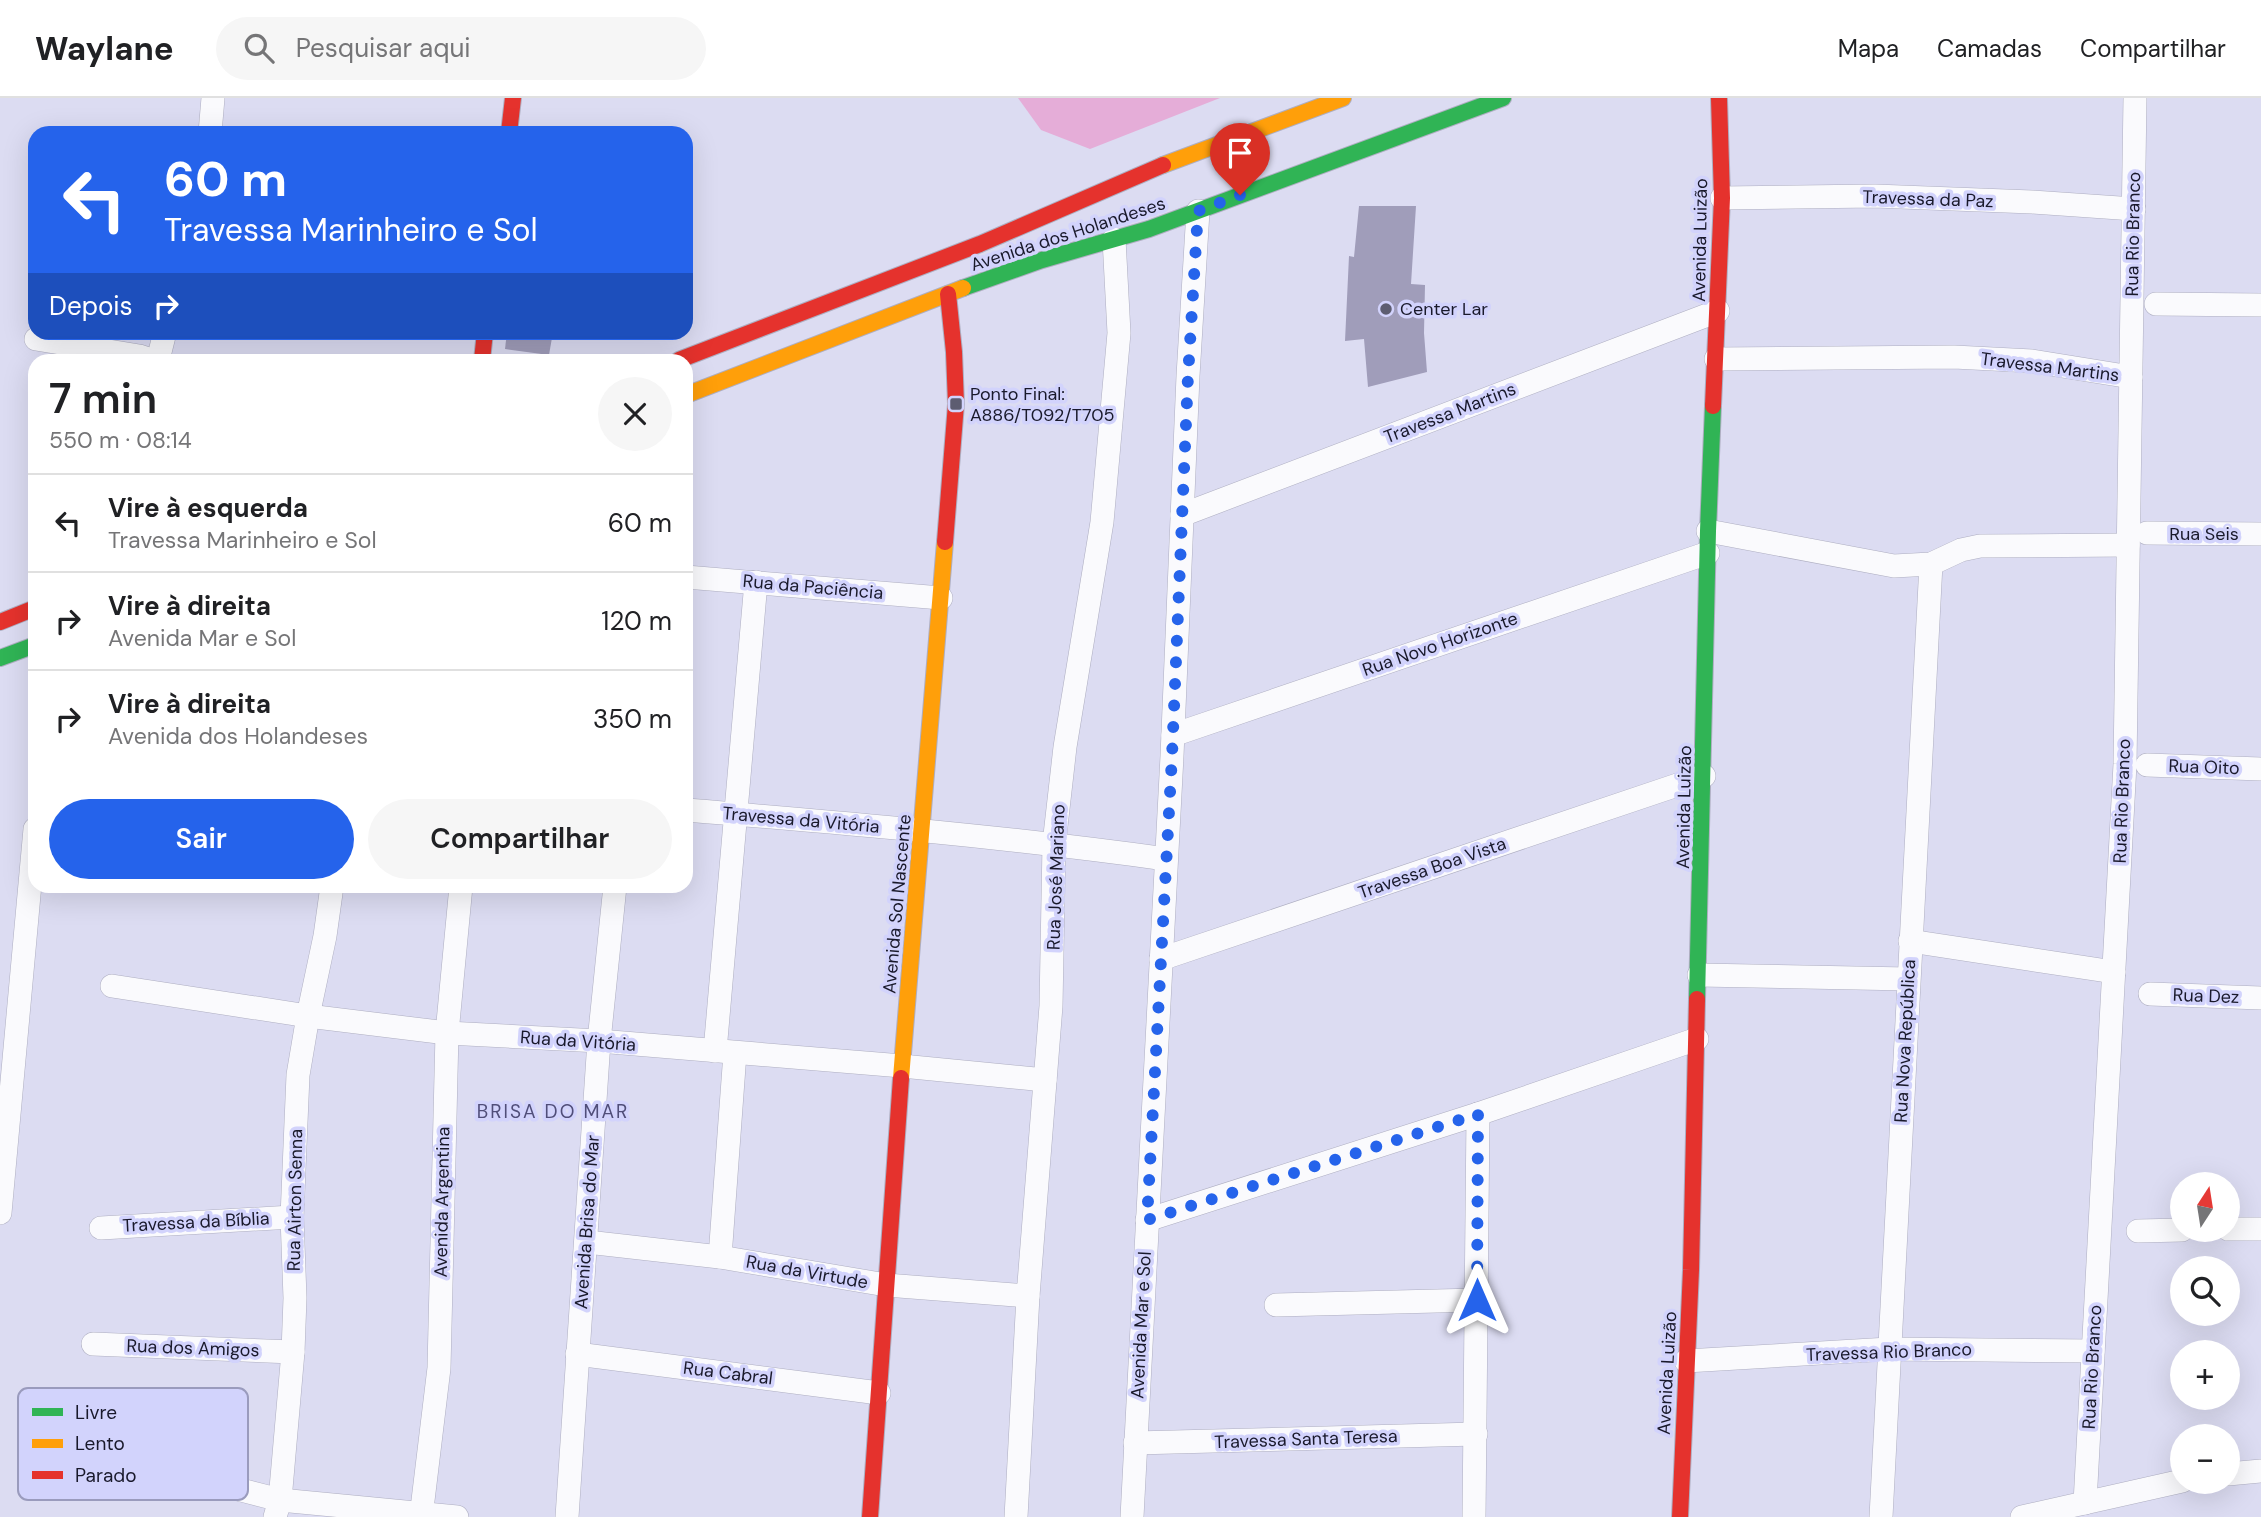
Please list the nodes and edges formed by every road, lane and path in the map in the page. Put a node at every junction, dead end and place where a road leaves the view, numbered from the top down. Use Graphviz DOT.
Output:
graph roads {
  1 [pos="213,98"];
  2 [pos="513,98"];
  3 [pos="1343,98"];
  4 [pos="1503,98"];
  5 [pos="1719,98"];
  6 [pos="2135,98"];
  7 [pos="211,126"];
  8 [pos="510,126"];
  9 [pos="1722,198"];
  10 [pos="2134,209"];
  11 [pos="1198,211"];
  12 [pos="1114,239"];
  13 [pos="948,294"];
  14 [pos="2156,304"];
  15 [pos="2261,305"];
  16 [pos="1718,311"];
  17 [pos="42,340"];
  18 [pos="127,354"];
  19 [pos="693,355"];
  20 [pos="1716,359"];
  21 [pos="2131,377"];
  22 [pos="693,392"];
  23 [pos="1182,515"];
  24 [pos="2261,534"];
  25 [pos="2138,539"];
  26 [pos="1708,542"];
  27 [pos="1931,564"];
  28 [pos="693,578"];
  29 [pos="756,582"];
  30 [pos="941,598"];
  31 [pos="28,611"];
  32 [pos="0,622"];
  33 [pos="28,648"];
  34 [pos="0,658"];
  35 [pos="1173,736"];
  36 [pos="2147,765"];
  37 [pos="2261,769"];
  38 [pos="1704,776"];
  39 [pos="693,811"];
  40 [pos="737,814"];
  41 [pos="923,830"];
  42 [pos="1054,844"];
  43 [pos="1166,859"];
  44 [pos="29,893"];
  45 [pos="331,893"];
  46 [pos="459,893"];
  47 [pos="614,893"];
  48 [pos="1910,941"];
  49 [pos="1161,959"];
  50 [pos="2114,972"];
  51 [pos="1699,975"];
  52 [pos="1908,979"];
  53 [pos="112,986"];
  54 [pos="2150,994"];
  55 [pos="2261,998"];
  56 [pos="308,1016"];
  57 [pos="447,1032"];
  58 [pos="1696,1039"];
  59 [pos="599,1041"];
  60 [pos="725,1052"];
  61 [pos="902,1066"];
  62 [pos="1045,1080"];
  63 [pos="1478,1114"];
  64 [pos="0,1213"];
  65 [pos="292,1217"];
  66 [pos="1147,1220"];
  67 [pos="101,1228"];
  68 [pos="2240,1229"];
  69 [pos="2261,1229"];
  70 [pos="2170,1230"];
  71 [pos="2138,1231"];
  72 [pos="587,1242"];
  73 [pos="720,1257"];
  74 [pos="887,1285"];
  75 [pos="1028,1296"];
  76 [pos="1477,1300"];
  77 [pos="1276,1304"];
  78 [pos="93,1344"];
  79 [pos="1889,1349"];
  80 [pos="2093,1351"];
  81 [pos="293,1352"];
  82 [pos="578,1354"];
  83 [pos="1686,1362"];
  84 [pos="879,1393"];
  85 [pos="1476,1434"];
  86 [pos="1136,1443"];
  87 [pos="2261,1471"];
  88 [pos="2240,1473"];
  89 [pos="2170,1484"];
  90 [pos="248,1496"];
  91 [pos="278,1509"];
  92 [pos="2075,1509"];
  93 [pos="421,1516"];
  94 [pos="457,1517"];
  95 [pos="567,1517"];
  96 [pos="870,1517"];
  97 [pos="1016,1517"];
  98 [pos="1132,1517"];
  99 [pos="1474,1517"];
  100 [pos="1680,1517"];
  101 [pos="1881,1517"];
  102 [pos="2022,1517"];
  1 -- 7 [label="street"];
  2 -- 8 [label="main road"];
  3 -- 19 [label="main road, Avenida dos Holandeses"];
  4 -- 11 [label="main road, Avenida dos Holandeses"];
  5 -- 9 [label="main road, Avenida Luizão"];
  6 -- 10 [label="street, Rua Rio Branco"];
  9 -- 10 [label="street, Travessa da Paz"];
  9 -- 16 [label="main road, Avenida Luizão"];
  10 -- 21 [label="street, Rua Rio Branco"];
  11 -- 12 [label="main road, Avenida dos Holandeses"];
  11 -- 23 [label="street, Avenida Mar e Sol"];
  12 -- 13 [label="main road, Avenida dos Holandeses"];
  12 -- 42 [label="street, Rua José Mariano"];
  13 -- 22 [label="main road, Avenida dos Holandeses"];
  13 -- 30 [label="main road, Avenida Sol Nascente"];
  14 -- 15 [label="street"];
  16 -- 20 [label="main road, Avenida Luizão"];
  16 -- 23 [label="street, Travessa Martins"];
  17 -- 18 [label="street"];
  20 -- 21 [label="street, Travessa Martins"];
  20 -- 26 [label="main road, Avenida Luizão"];
  21 -- 25 [label="street, Rua Rio Branco"];
  23 -- 35 [label="street, Avenida Mar e Sol"];
  24 -- 25 [label="street, Rua Seis"];
  25 -- 27 [label="street, Rua Novo Horizonte"];
  25 -- 50 [label="street, Rua Rio Branco"];
  26 -- 27 [label="street, Rua Novo Horizonte"];
  26 -- 35 [label="street, Rua Novo Horizonte"];
  26 -- 38 [label="main road, Avenida Luizão"];
  27 -- 48 [label="street, Rua Nova República"];
  28 -- 29 [label="street, Rua da Paciência"];
  29 -- 30 [label="street, Rua da Paciência"];
  29 -- 40 [label="street"];
  30 -- 41 [label="main road, Avenida Sol Nascente"];
  31 -- 32 [label="main road"];
  33 -- 34 [label="main road"];
  35 -- 43 [label="street, Avenida Mar e Sol"];
  36 -- 37 [label="street, Rua Oito"];
  38 -- 49 [label="street, Travessa Boa Vista"];
  38 -- 51 [label="main road, Avenida Luizão"];
  39 -- 40 [label="street, Travessa da Vitória"];
  40 -- 41 [label="street, Travessa da Vitória"];
  40 -- 60 [label="street"];
  41 -- 42 [label="street, Travessa da Vitória"];
  41 -- 61 [label="main road, Avenida Sol Nascente"];
  42 -- 43 [label="street, Travessa da Vitória"];
  42 -- 62 [label="street, Rua José Mariano"];
  43 -- 49 [label="street, Avenida Mar e Sol"];
  44 -- 64 [label="street"];
  45 -- 56 [label="street, Rua Airton Senna"];
  46 -- 57 [label="street, Avenida Argentina"];
  47 -- 59 [label="street, Avenida Brisa do Mar"];
  48 -- 50 [label="street"];
  48 -- 52 [label="street, Rua Nova República"];
  49 -- 66 [label="street, Avenida Mar e Sol"];
  50 -- 80 [label="street, Rua Rio Branco"];
  51 -- 52 [label="street"];
  51 -- 58 [label="main road, Avenida Luizão"];
  52 -- 79 [label="street, Rua Nova República"];
  53 -- 56 [label="street, Rua da Vitória"];
  54 -- 55 [label="street, Rua Dez"];
  56 -- 57 [label="street, Rua da Vitória"];
  56 -- 65 [label="street, Rua Airton Senna"];
  57 -- 59 [label="street, Rua da Vitória"];
  57 -- 93 [label="street, Avenida Argentina"];
  58 -- 63 [label="street"];
  58 -- 83 [label="main road, Avenida Luizão"];
  59 -- 60 [label="street, Rua da Vitória"];
  59 -- 72 [label="street, Avenida Brisa do Mar"];
  60 -- 61 [label="street, Rua da Vitória"];
  60 -- 73 [label="street"];
  61 -- 62 [label="street, Rua da Vitória"];
  61 -- 74 [label="main road, Avenida Sol Nascente"];
  62 -- 75 [label="street, Rua José Mariano"];
  63 -- 66 [label="street"];
  63 -- 76 [label="street"];
  65 -- 67 [label="street, Travessa da Bíblia"];
  65 -- 81 [label="street, Rua Airton Senna"];
  66 -- 86 [label="street, Avenida Mar e Sol"];
  68 -- 69 [label="street"];
  70 -- 71 [label="street"];
  72 -- 73 [label="street, Rua da Virtude"];
  72 -- 82 [label="street, Avenida Brisa do Mar"];
  73 -- 74 [label="street, Rua da Virtude"];
  74 -- 75 [label="street, Rua da Virtude"];
  74 -- 84 [label="main road, Avenida Sol Nascente"];
  75 -- 97 [label="street, Rua José Mariano"];
  76 -- 77 [label="street"];
  76 -- 85 [label="street"];
  78 -- 81 [label="street, Rua dos Amigos"];
  79 -- 80 [label="street, Travessa Rio Branco"];
  79 -- 83 [label="street, Travessa Rio Branco"];
  79 -- 101 [label="street, Rua Nova República"];
  80 -- 92 [label="street, Rua Rio Branco"];
  81 -- 91 [label="street, Rua Airton Senna"];
  82 -- 84 [label="street, Rua Cabral"];
  82 -- 95 [label="street, Avenida Brisa do Mar"];
  83 -- 100 [label="main road, Avenida Luizão"];
  84 -- 96 [label="main road, Avenida Sol Nascente"];
  85 -- 86 [label="street, Travessa Santa Teresa"];
  85 -- 99 [label="street"];
  86 -- 98 [label="street, Avenida Mar e Sol"];
  87 -- 88 [label="street"];
  89 -- 92 [label="street"];
  90 -- 91 [label="street"];
  91 -- 93 [label="street"];
  92 -- 102 [label="street"];
  93 -- 94 [label="street"];
}
